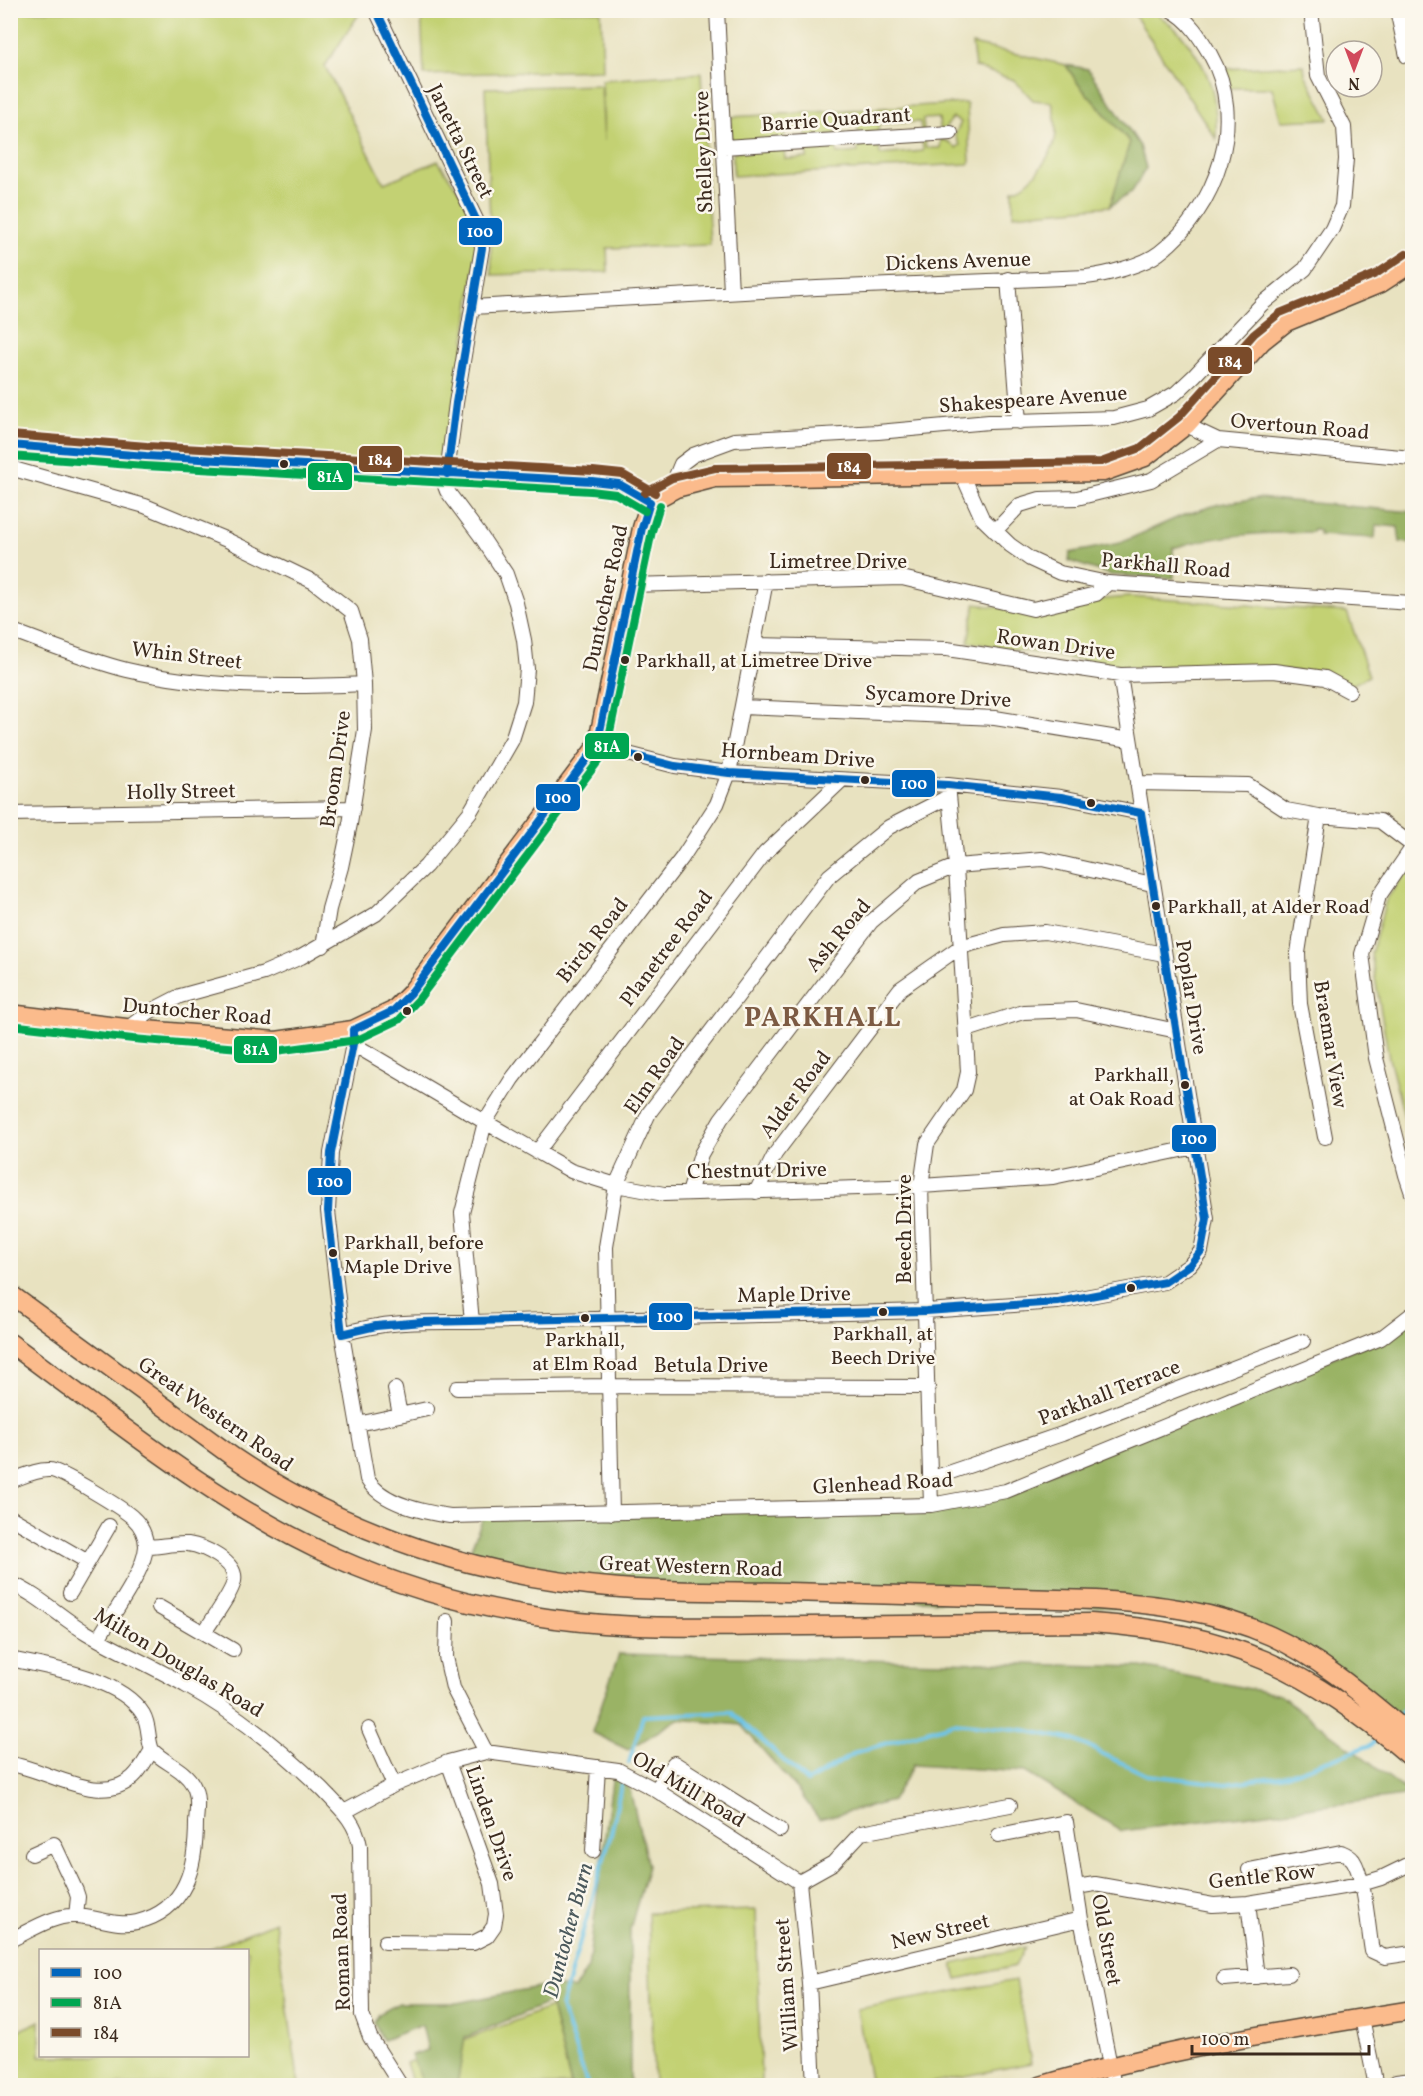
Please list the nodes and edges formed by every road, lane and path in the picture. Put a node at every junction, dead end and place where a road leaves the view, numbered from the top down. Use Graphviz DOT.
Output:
graph roads {
  1 [pos="375,10"];
  2 [pos="717,10"];
  3 [pos="1171,10"];
  4 [pos="1311,10"];
  5 [pos="1397,10"];
  6 [pos="1407,56"];
  7 [pos="951,133"];
  8 [pos="724,147"];
  9 [pos="1413,263"];
  10 [pos="1008,279"];
  11 [pos="731,292"];
  12 [pos="473,307"];
  13 [pos="1019,422"];
  14 [pos="1186,425"];
  15 [pos="1218,440"];
  16 [pos="10,445"];
  17 [pos="1413,458"];
  18 [pos="10,468"];
  19 [pos="444,474"];
  20 [pos="963,476"];
  21 [pos="676,488"];
  22 [pos="650,502"];
  23 [pos="995,531"];
  24 [pos="766,581"];
  25 [pos="1108,584"];
  26 [pos="630,585"];
  27 [pos="1413,603"];
  28 [pos="10,630"];
  29 [pos="754,645"];
  30 [pos="1120,675"];
  31 [pos="364,684"];
  32 [pos="1349,692"];
  33 [pos="742,707"];
  34 [pos="1130,740"];
  35 [pos="597,746"];
  36 [pos="729,773"];
  37 [pos="842,780"];
  38 [pos="1137,783"];
  39 [pos="948,791"];
  40 [pos="352,808"];
  41 [pos="1141,813"];
  42 [pos="10,814"];
  43 [pos="1320,816"];
  44 [pos="1413,847"];
  45 [pos="956,866"];
  46 [pos="1152,884"];
  47 [pos="323,946"];
  48 [pos="960,947"];
  49 [pos="1164,954"];
  50 [pos="10,1014"];
  51 [pos="128,1028"];
  52 [pos="967,1030"];
  53 [pos="1177,1031"];
  54 [pos="353,1037"];
  55 [pos="485,1122"];
  56 [pos="1325,1137"];
  57 [pos="1195,1147"];
  58 [pos="537,1152"];
  59 [pos="616,1185"];
  60 [pos="921,1186"];
  61 [pos="756,1192"];
  62 [pos="689,1193"];
  63 [pos="1413,1193"];
  64 [pos="1207,1219"];
  65 [pos="10,1294"];
  66 [pos="926,1311"];
  67 [pos="1413,1314"];
  68 [pos="607,1319"];
  69 [pos="472,1322"];
  70 [pos="342,1334"];
  71 [pos="1302,1341"];
  72 [pos="10,1343"];
  73 [pos="609,1386"];
  74 [pos="928,1387"];
  75 [pos="457,1388"];
  76 [pos="395,1389"];
  77 [pos="427,1409"];
  78 [pos="400,1415"];
  79 [pos="358,1424"];
  80 [pos="930,1479"];
  81 [pos="10,1481"];
  82 [pos="931,1506"];
  83 [pos="612,1513"];
  84 [pos="10,1517"];
  85 [pos="109,1526"];
  86 [pos="146,1548"];
  87 [pos="88,1562"];
  88 [pos="10,1584"];
  89 [pos="70,1593"];
  90 [pos="159,1607"];
  91 [pos="447,1621"];
  92 [pos="204,1633"];
  93 [pos="98,1639"];
  94 [pos="233,1650"];
  95 [pos="10,1659"];
  96 [pos="1372,1714"];
  97 [pos="369,1729"];
  98 [pos="1410,1748"];
  99 [pos="152,1750"];
  100 [pos="486,1752"];
  101 [pos="448,1762"];
  102 [pos="10,1764"];
  103 [pos="598,1767"];
  104 [pos="394,1785"];
  105 [pos="656,1790"];
  106 [pos="1010,1806"];
  107 [pos="344,1812"];
  108 [pos="780,1830"];
  109 [pos="999,1835"];
  110 [pos="593,1851"];
  111 [pos="32,1854"];
  112 [pos="1413,1863"];
  113 [pos="1249,1870"];
  114 [pos="799,1882"];
  115 [pos="1360,1884"];
  116 [pos="1076,1887"];
  117 [pos="1248,1903"];
  118 [pos="76,1916"];
  119 [pos="1082,1919"];
  120 [pos="10,1940"];
  121 [pos="385,1942"];
  122 [pos="1413,1953"];
  123 [pos="1289,1974"];
  124 [pos="1257,1977"];
  125 [pos="1224,1979"];
  126 [pos="809,1983"];
  127 [pos="1413,2010"];
  128 [pos="1362,2018"];
  129 [pos="1109,2066"];
  130 [pos="1413,2080"];
  131 [pos="1396,2082"];
  132 [pos="401,2085"];
  133 [pos="814,2085"];
  134 [pos="1040,2085"];
  135 [pos="1114,2085"];
  136 [pos="1376,2085"];
  1 -- 12 [label="street, Janetta Street"];
  2 -- 8 [label="street, Shelley Drive"];
  3 -- 10 [label="street, Dickens Avenue"];
  4 -- 13 [label="street, Shakespeare Avenue"];
  5 -- 6 [label="street"];
  7 -- 8 [label="street, Barrie Quadrant"];
  8 -- 11 [label="street, Shelley Drive"];
  9 -- 14 [label="main road, Duntocher Road"];
  10 -- 11 [label="street, Dickens Avenue"];
  10 -- 13 [label="street"];
  11 -- 12 [label="street, Dickens Avenue"];
  12 -- 19 [label="street, Janetta Street"];
  13 -- 21 [label="street, Shakespeare Avenue"];
  14 -- 15 [label="street, Overtoun Road"];
  14 -- 20 [label="main road, Duntocher Road"];
  15 -- 17 [label="street, Overtoun Road"];
  15 -- 23 [label="street"];
  16 -- 19 [label="street"];
  18 -- 31 [label="street, Broom Drive"];
  19 -- 22 [label="street"];
  19 -- 47 [label="street"];
  20 -- 21 [label="main road, Duntocher Road"];
  20 -- 23 [label="street, Parkhall Road"];
  21 -- 22 [label="main road, Duntocher Road"];
  22 -- 26 [label="main road, Duntocher Road"];
  23 -- 25 [label="street, Parkhall Road"];
  24 -- 25 [label="street, Limetree Drive"];
  24 -- 26 [label="street, Limetree Drive"];
  24 -- 29 [label="street, Birch Road"];
  25 -- 27 [label="street, Parkhall Road"];
  26 -- 35 [label="main road, Duntocher Road"];
  28 -- 31 [label="street, Whin Street"];
  29 -- 30 [label="street, Rowan Drive"];
  29 -- 33 [label="street, Birch Road"];
  30 -- 32 [label="street, Rowan Drive"];
  30 -- 34 [label="street, Poplar Drive"];
  31 -- 40 [label="street, Broom Drive"];
  33 -- 34 [label="street, Sycamore Drive"];
  33 -- 36 [label="street, Birch Road"];
  34 -- 38 [label="street, Poplar Drive"];
  35 -- 36 [label="street, Hornbeam Drive"];
  35 -- 54 [label="main road, Duntocher Road"];
  36 -- 37 [label="street, Hornbeam Drive"];
  36 -- 55 [label="street, Birch Road"];
  37 -- 39 [label="street, Hornbeam Drive"];
  37 -- 58 [label="street, Planetree Road"];
  38 -- 41 [label="street, Poplar Drive"];
  38 -- 43 [label="street"];
  39 -- 41 [label="street, Hornbeam Drive"];
  39 -- 45 [label="street, Beech Drive"];
  39 -- 59 [label="street, Elm Road"];
  40 -- 42 [label="street, Holly Street"];
  40 -- 47 [label="street, Broom Drive"];
  41 -- 46 [label="street, Poplar Drive"];
  43 -- 44 [label="street"];
  43 -- 56 [label="street, Braemar View"];
  44 -- 63 [label="street"];
  45 -- 46 [label="street, Ash Road"];
  45 -- 48 [label="street, Beech Drive"];
  45 -- 62 [label="street, Ash Road"];
  46 -- 49 [label="street, Poplar Drive"];
  47 -- 51 [label="street"];
  48 -- 49 [label="street, Alder Road"];
  48 -- 52 [label="street, Beech Drive"];
  48 -- 61 [label="street, Alder Road"];
  49 -- 53 [label="street, Poplar Drive"];
  50 -- 51 [label="main road, Duntocher Road"];
  51 -- 54 [label="main road, Duntocher Road"];
  52 -- 53 [label="street"];
  52 -- 60 [label="street, Beech Drive"];
  53 -- 57 [label="street, Poplar Drive"];
  54 -- 55 [label="street, Chestnut Drive"];
  54 -- 70 [label="street"];
  55 -- 58 [label="street, Chestnut Drive"];
  55 -- 69 [label="street, Birch Road"];
  57 -- 60 [label="street, Chestnut Drive"];
  57 -- 64 [label="street, Poplar Drive"];
  58 -- 59 [label="street, Chestnut Drive"];
  59 -- 62 [label="street, Chestnut Drive"];
  59 -- 68 [label="street, Elm Road"];
  60 -- 61 [label="street, Chestnut Drive"];
  60 -- 66 [label="street, Beech Drive"];
  61 -- 62 [label="street, Chestnut Drive"];
  64 -- 66 [label="street, Maple Drive"];
  65 -- 96 [label="main road, Great Western Road"];
  66 -- 68 [label="street, Maple Drive"];
  66 -- 74 [label="street, Beech Drive"];
  67 -- 82 [label="street, Glenhead Road"];
  68 -- 69 [label="street, Maple Drive"];
  68 -- 73 [label="street, Elm Road"];
  69 -- 70 [label="street, Maple Drive"];
  70 -- 79 [label="street"];
  71 -- 80 [label="street, Parkhall Terrace"];
  72 -- 96 [label="main road, Great Western Road"];
  73 -- 74 [label="street, Betula Drive"];
  73 -- 75 [label="street, Betula Drive"];
  73 -- 83 [label="street, Elm Road"];
  74 -- 80 [label="street, Beech Drive"];
  76 -- 78 [label="street"];
  77 -- 78 [label="street"];
  78 -- 79 [label="street"];
  79 -- 83 [label="street, Glenhead Road"];
  80 -- 82 [label="street, Beech Drive"];
  81 -- 86 [label="street"];
  82 -- 83 [label="street, Glenhead Road"];
  84 -- 87 [label="street"];
  85 -- 87 [label="street"];
  86 -- 92 [label="street"];
  86 -- 93 [label="street"];
  87 -- 89 [label="street"];
  88 -- 93 [label="street, Milton Douglas Road"];
  90 -- 92 [label="street"];
  91 -- 100 [label="street"];
  92 -- 94 [label="street"];
  93 -- 107 [label="street, Milton Douglas Road"];
  95 -- 99 [label="street"];
  96 -- 98 [label="main road, Great Western Road"];
  97 -- 104 [label="street"];
  99 -- 102 [label="street"];
  99 -- 118 [label="street"];
  100 -- 101 [label="street, Old Mill Road"];
  100 -- 103 [label="street, Old Mill Road"];
  101 -- 104 [label="street, Old Mill Road"];
  101 -- 121 [label="street, Linden Drive"];
  103 -- 105 [label="street, Old Mill Road"];
  103 -- 110 [label="street"];
  104 -- 107 [label="street, Old Mill Road"];
  105 -- 108 [label="street"];
  105 -- 114 [label="street, Old Mill Road"];
  106 -- 114 [label="street"];
  107 -- 132 [label="street, Roman Road"];
  109 -- 116 [label="street, Old Street"];
  111 -- 118 [label="street"];
  112 -- 115 [label="street, Gentle Row"];
  113 -- 115 [label="street"];
  114 -- 126 [label="street, William Street"];
  115 -- 117 [label="street, Gentle Row"];
  115 -- 122 [label="street"];
  116 -- 117 [label="street, Gentle Row"];
  116 -- 119 [label="street, Old Street"];
  117 -- 124 [label="street"];
  118 -- 120 [label="street"];
  119 -- 126 [label="street, New Street"];
  119 -- 129 [label="street, Old Street"];
  123 -- 124 [label="street"];
  124 -- 125 [label="street"];
  126 -- 133 [label="street, William Street"];
  127 -- 128 [label="main road"];
  128 -- 129 [label="main road"];
  128 -- 136 [label="street"];
  129 -- 134 [label="main road"];
  129 -- 135 [label="street, Old Street"];
  130 -- 131 [label="street"];
}
